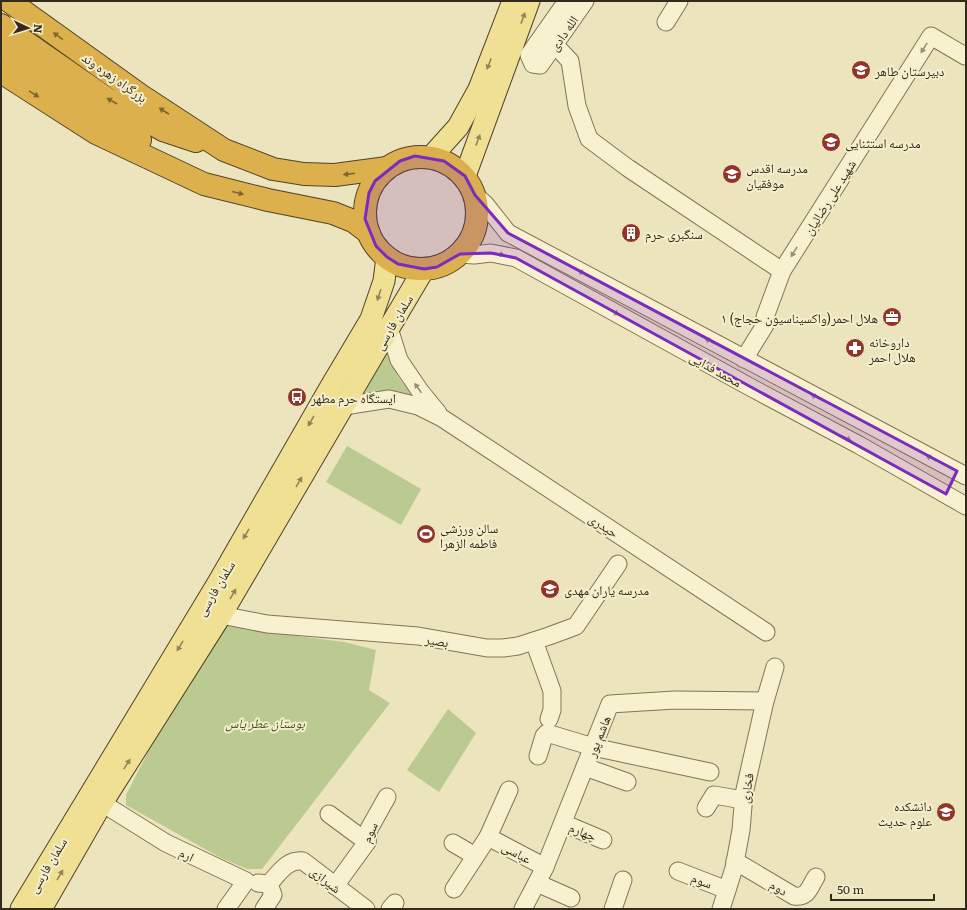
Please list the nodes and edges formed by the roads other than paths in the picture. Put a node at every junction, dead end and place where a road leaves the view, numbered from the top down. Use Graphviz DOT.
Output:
graph roads {
  1 [pos="9,1"];
  2 [pos="513,1"];
  3 [pos="529,1"];
  4 [pos="567,1"];
  5 [pos="585,1"];
  6 [pos="679,1"];
  7 [pos="666,22"];
  8 [pos="1,25"];
  9 [pos="555,45"];
  10 [pos="1,47"];
  11 [pos="966,54"];
  12 [pos="1,72"];
  13 [pos="224,150"];
  14 [pos="431,157"];
  15 [pos="387,168"];
  16 [pos="465,176"];
  17 [pos="204,184"];
  18 [pos="475,196"];
  19 [pos="369,233"];
  20 [pos="460,254"];
  21 [pos="387,257"];
  22 [pos="424,269"];
  23 [pos="782,271"];
  24 [pos="388,328"];
  25 [pos="744,359"];
  26 [pos="344,406"];
  27 [pos="442,418"];
  28 [pos="961,474"];
  29 [pos="946,494"];
  30 [pos="966,506"];
  31 [pos="618,564"];
  32 [pos="221,615"];
  33 [pos="766,632"];
  34 [pos="534,641"];
  35 [pos="775,667"];
  36 [pos="765,701"];
  37 [pos="549,719"];
  38 [pos="593,747"];
  39 [pos="538,756"];
  40 [pos="585,767"];
  41 [pos="710,772"];
  42 [pos="627,782"];
  43 [pos="509,790"];
  44 [pos="387,797"];
  45 [pos="743,800"];
  46 [pos="102,803"];
  47 [pos="706,808"];
  48 [pos="329,814"];
  49 [pos="563,823"];
  50 [pos="488,837"];
  51 [pos="603,840"];
  52 [pos="366,842"];
  53 [pos="453,843"];
  54 [pos="475,856"];
  55 [pos="735,861"];
  56 [pos="545,867"];
  57 [pos="678,871"];
  58 [pos="816,877"];
  59 [pos="623,880"];
  60 [pos="246,881"];
  61 [pos="537,883"];
  62 [pos="335,886"];
  63 [pos="454,889"];
  64 [pos="727,890"];
  65 [pos="571,898"];
  66 [pos="270,899"];
  67 [pos="360,907"];
  68 [pos="21,909"];
  69 [pos="41,909"];
  70 [pos="226,909"];
  71 [pos="523,909"];
  72 [pos="613,909"];
  73 [pos="721,909"];
  13 -- 1 [label="highway, بزرگراه زهره وند, one-way"];
  2 -- 14 [label="main road, one-way"];
  16 -- 3 [label="main road, one-way"];
  4 -- 9 [label="street, الله دادی"];
  5 -- 9 [label="street, الله دادی"];
  6 -- 7 [label="street"];
  13 -- 8 [label="highway, بزرگراه زهره وند, one-way"];
  9 -- 23 [label="street"];
  10 -- 17 [label="highway"];
  11 -- 23 [label="street, شهید علی رضائیان, one-way"];
  12 -- 17 [label="highway, one-way"];
  15 -- 13 [label="highway, بزرگراه زهره وند, one-way"];
  14 -- 15 [label="highway"];
  14 -- 16 [label="highway"];
  15 -- 19 [label="highway"];
  16 -- 18 [label="highway"];
  17 -- 19 [label="highway, one-way"];
  18 -- 20 [label="highway"];
  25 -- 18 [label="street, محمد فدایی, one-way"];
  19 -- 21 [label="highway"];
  20 -- 22 [label="highway"];
  20 -- 29 [label="street, محمد فدایی, one-way"];
  21 -- 22 [label="highway"];
  21 -- 68 [label="main road, سلمان فارسی, one-way"];
  22 -- 24 [label="main road, سلمان فارسی"];
  23 -- 25 [label="street, شهید علی رضائیان"];
  24 -- 26 [label="main road, سلمان فارسی"];
  27 -- 24 [label="street, one-way"];
  28 -- 25 [label="street, محمد فدایی, one-way"];
  26 -- 27 [label="street"];
  32 -- 26 [label="main road, سلمان فارسی, one-way"];
  27 -- 33 [label="street, حیدری"];
  28 -- 29 [label="street"];
  29 -- 30 [label="street, محمد فدایی"];
  31 -- 34 [label="street, بصیر"];
  32 -- 34 [label="street, بصیر"];
  46 -- 32 [label="main road, سلمان فارسی, one-way"];
  34 -- 37 [label="street"];
  35 -- 36 [label="street, فخاری"];
  36 -- 38 [label="street, هاشم پور"];
  36 -- 45 [label="street, فخاری"];
  38 -- 39 [label="street"];
  38 -- 40 [label="street, هاشم پور"];
  38 -- 41 [label="street"];
  40 -- 42 [label="street"];
  40 -- 49 [label="street, هاشم پور"];
  43 -- 50 [label="street, عباسی"];
  44 -- 52 [label="street, سوم"];
  45 -- 47 [label="street"];
  45 -- 55 [label="street, فخاری"];
  46 -- 60 [label="street, ارم"];
  69 -- 46 [label="main road, سلمان فارسی, one-way"];
  48 -- 52 [label="street"];
  49 -- 51 [label="street, چهارم"];
  49 -- 56 [label="street, هاشم پور"];
  50 -- 54 [label="street, عباسی"];
  50 -- 56 [label="street, عباسی"];
  52 -- 62 [label="street, سوم"];
  53 -- 54 [label="street"];
  54 -- 63 [label="street, عباسی"];
  55 -- 58 [label="street, دوم"];
  55 -- 64 [label="street, فخاری"];
  56 -- 61 [label="street, هاشم پور"];
  57 -- 64 [label="street, سوم"];
  59 -- 72 [label="street"];
  60 -- 66 [label="street, ارم"];
  60 -- 70 [label="street"];
  61 -- 65 [label="street"];
  61 -- 71 [label="street, هاشم پور"];
  62 -- 66 [label="street, شیرازی"];
  62 -- 67 [label="street, شیرازی"];
  64 -- 73 [label="street, فخاری"];
}
